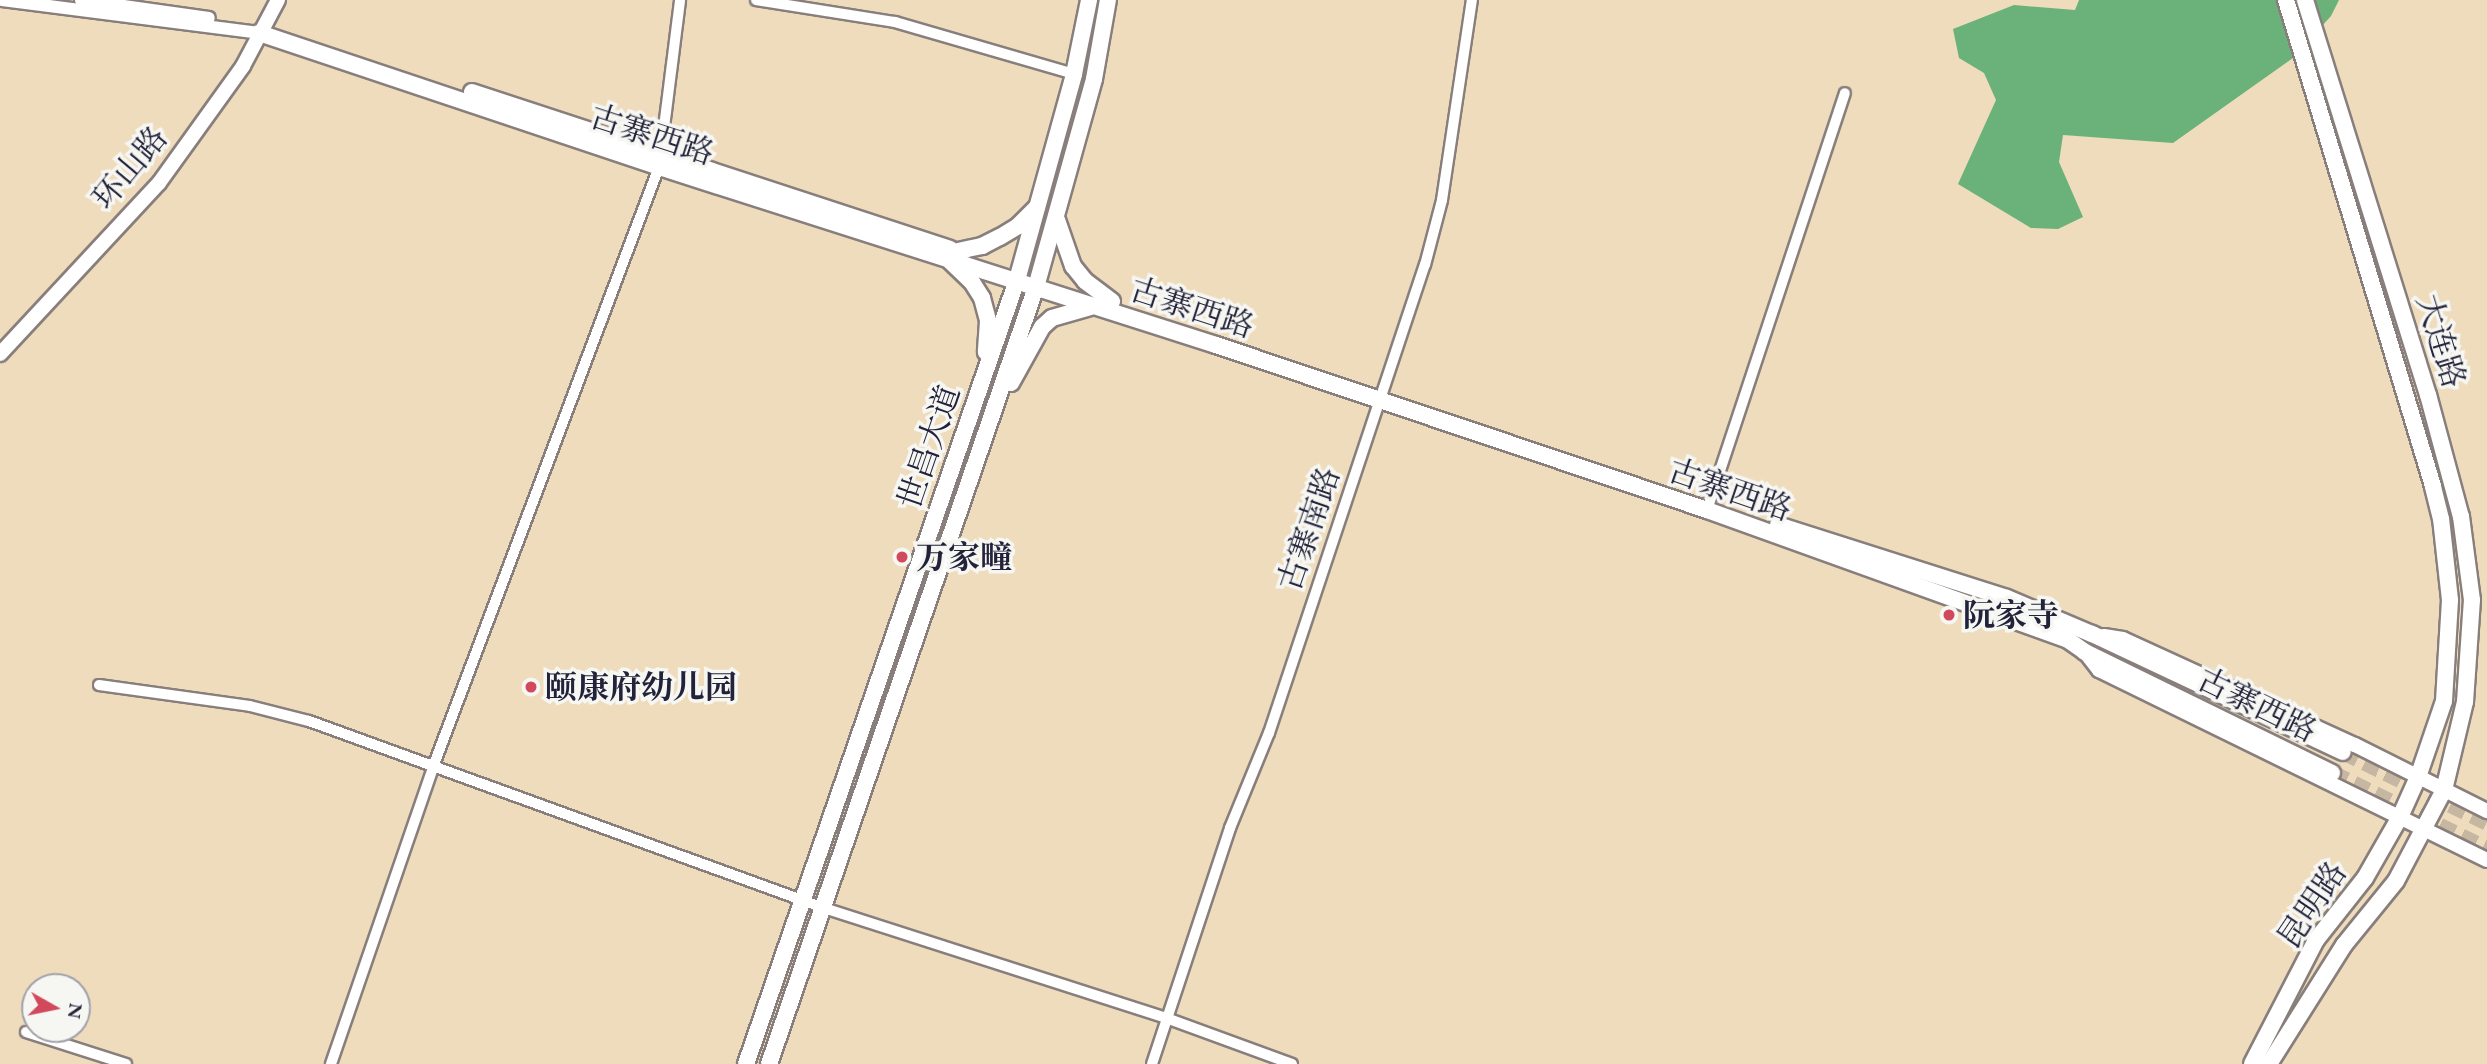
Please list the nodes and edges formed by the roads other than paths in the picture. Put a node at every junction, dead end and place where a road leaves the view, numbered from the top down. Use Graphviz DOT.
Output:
graph roads {
  1 [pos="2,0"];
  2 [pos="81,0"];
  3 [pos="278,0"];
  4 [pos="680,0"];
  5 [pos="756,0"];
  6 [pos="1089,0"];
  7 [pos="1108,0"];
  8 [pos="1472,0"];
  9 [pos="2286,0"];
  10 [pos="2305,0"];
  11 [pos="262,30"];
  12 [pos="1074,74"];
  13 [pos="1844,93"];
  14 [pos="660,160"];
  15 [pos="1039,205"];
  16 [pos="1056,220"];
  17 [pos="953,256"];
  18 [pos="1018,276"];
  19 [pos="1038,282"];
  20 [pos="1112,301"];
  21 [pos="1093,306"];
  22 [pos="0,354"];
  23 [pos="986,370"];
  24 [pos="1381,397"];
  25 [pos="997,402"];
  26 [pos="1709,507"];
  27 [pos="2092,634"];
  28 [pos="2085,652"];
  29 [pos="99,685"];
  30 [pos="2343,752"];
  31 [pos="433,767"];
  32 [pos="2332,773"];
  33 [pos="2418,777"];
  34 [pos="2444,790"];
  35 [pos="2487,811"];
  36 [pos="2400,817"];
  37 [pos="2424,830"];
  38 [pos="2487,860"];
  39 [pos="802,901"];
  40 [pos="824,908"];
  41 [pos="1169,1019"];
  42 [pos="60,1043"];
  43 [pos="126,1064"];
  44 [pos="331,1064"];
  45 [pos="746,1064"];
  46 [pos="769,1064"];
  47 [pos="1152,1064"];
  48 [pos="1292,1064"];
  49 [pos="2252,1064"];
  50 [pos="2269,1064"];
  1 -- 11 [label="street, 古寨西路"];
  2 -- 11 [label="street, 古寨西路"];
  3 -- 11 [label="main road, 环山路"];
  4 -- 14 [label="street"];
  5 -- 12 [label="street"];
  6 -- 12 [label="main road, 世昌大道"];
  7 -- 16 [label="main road, 世昌大道"];
  8 -- 24 [label="street, 古寨南路"];
  9 -- 33 [label="main road, 大连路"];
  10 -- 34 [label="main road, 大连路"];
  11 -- 14 [label="main road, 古寨西路"];
  11 -- 22 [label="main road, 环山路"];
  12 -- 15 [label="main road, 世昌大道"];
  13 -- 26 [label="street"];
  14 -- 17 [label="main road, 古寨西路"];
  14 -- 31 [label="street"];
  15 -- 17 [label="main road"];
  15 -- 18 [label="main road, 世昌大道"];
  16 -- 19 [label="main road, 世昌大道"];
  16 -- 20 [label="main road"];
  17 -- 18 [label="main road, 古寨西路"];
  17 -- 23 [label="main road"];
  18 -- 19 [label="main road, 古寨西路"];
  18 -- 23 [label="main road, 世昌大道"];
  19 -- 20 [label="main road, 古寨西路"];
  19 -- 21 [label="main road, 古寨西路"];
  19 -- 25 [label="main road, 世昌大道"];
  20 -- 24 [label="main road, 古寨西路"];
  21 -- 24 [label="main road, 古寨西路"];
  21 -- 25 [label="main road"];
  23 -- 39 [label="main road, 世昌大道"];
  24 -- 26 [label="main road, 古寨西路"];
  24 -- 41 [label="street, 古寨南路"];
  25 -- 40 [label="main road, 世昌大道"];
  26 -- 27 [label="main road, 古寨西路"];
  26 -- 28 [label="main road, 古寨西路"];
  27 -- 30 [label="main road, 古寨西路"];
  27 -- 33 [label="main road"];
  28 -- 32 [label="main road, 古寨西路"];
  28 -- 36 [label="main road"];
  29 -- 31 [label="street"];
  31 -- 39 [label="street"];
  31 -- 44 [label="street"];
  33 -- 34 [label="main road"];
  33 -- 36 [label="main road, 昆明路"];
  34 -- 35 [label="main road"];
  34 -- 37 [label="main road, 昆明路"];
  36 -- 37 [label="main road"];
  36 -- 49 [label="main road, 昆明路"];
  37 -- 38 [label="main road"];
  37 -- 50 [label="main road, 昆明路"];
  39 -- 40 [label="street"];
  39 -- 45 [label="main road, 世昌大道"];
  40 -- 41 [label="street"];
  40 -- 46 [label="main road, 世昌大道"];
  41 -- 47 [label="street, 古寨南路"];
  41 -- 48 [label="street"];
  42 -- 43 [label="street"];
}
